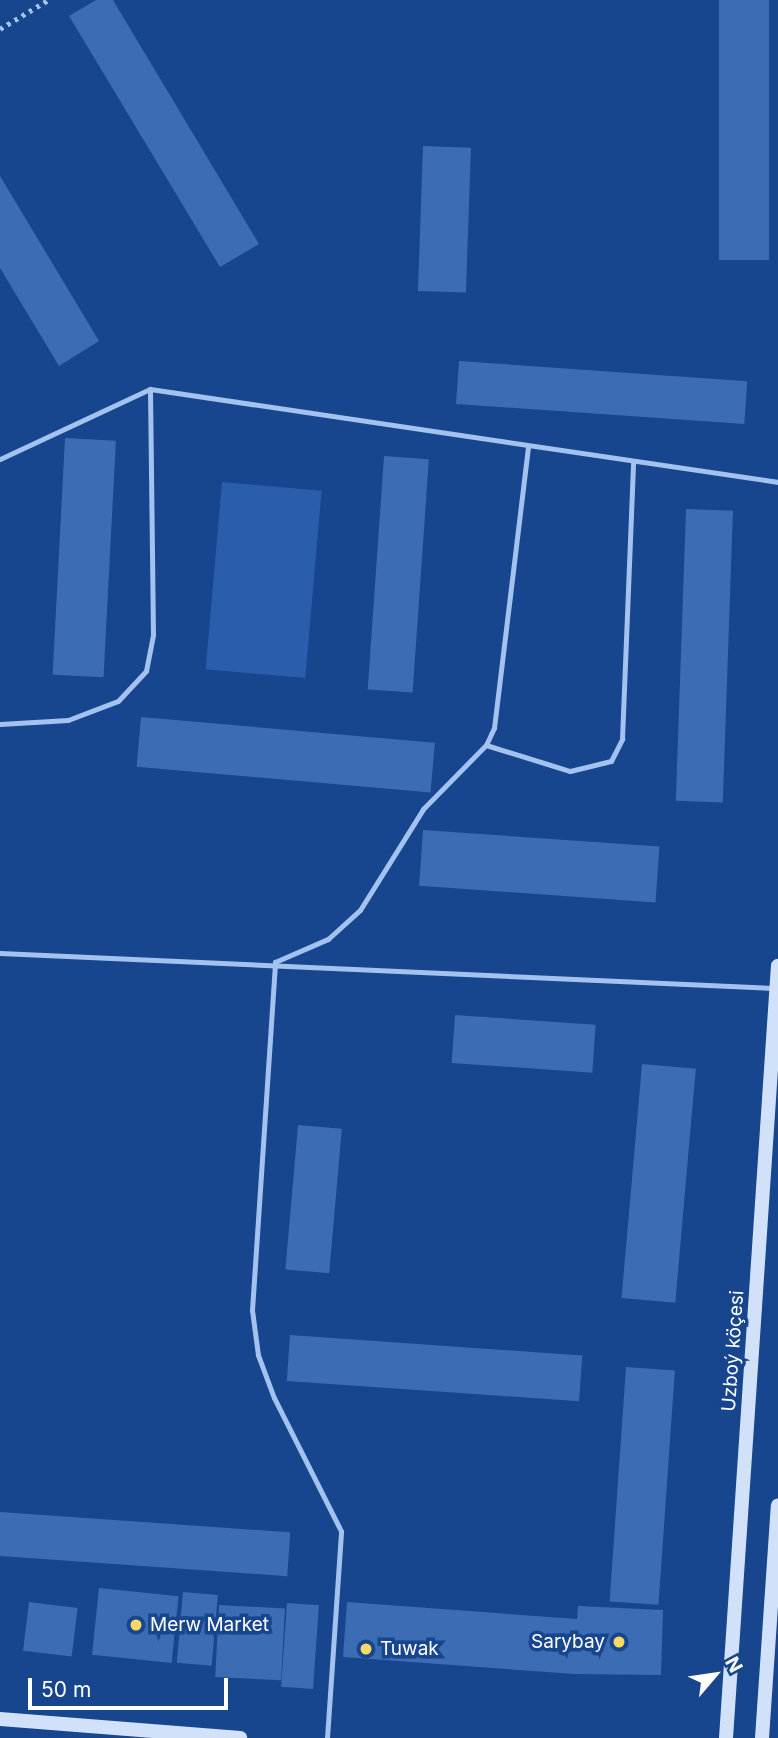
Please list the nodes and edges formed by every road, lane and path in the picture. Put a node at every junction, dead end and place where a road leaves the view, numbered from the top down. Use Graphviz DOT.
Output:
graph roads {
  1 [pos="48,0"];
  2 [pos="0,29"];
  3 [pos="150,389"];
  4 [pos="528,446"];
  5 [pos="0,459"];
  6 [pos="633,461"];
  7 [pos="778,482"];
  8 [pos="0,724"];
  9 [pos="486,745"];
  10 [pos="0,953"];
  11 [pos="275,962"];
  12 [pos="778,966"];
  13 [pos="777,989"];
  14 [pos="778,1506"];
  15 [pos="0,1719"];
  16 [pos="240,1738"];
  17 [pos="327,1738"];
  18 [pos="726,1738"];
  19 [pos="762,1738"];
  1 -- 2 [label="path"];
  3 -- 4 [label="lane"];
  3 -- 5 [label="lane"];
  3 -- 8 [label="lane"];
  4 -- 6 [label="lane"];
  4 -- 9 [label="lane"];
  6 -- 7 [label="lane"];
  6 -- 9 [label="lane"];
  9 -- 11 [label="lane"];
  10 -- 11 [label="lane"];
  11 -- 13 [label="lane"];
  11 -- 17 [label="lane"];
  12 -- 13 [label="street, Uzboý köçesi"];
  13 -- 18 [label="street, Uzboý köçesi"];
  14 -- 19 [label="street"];
  15 -- 16 [label="street"];
}
